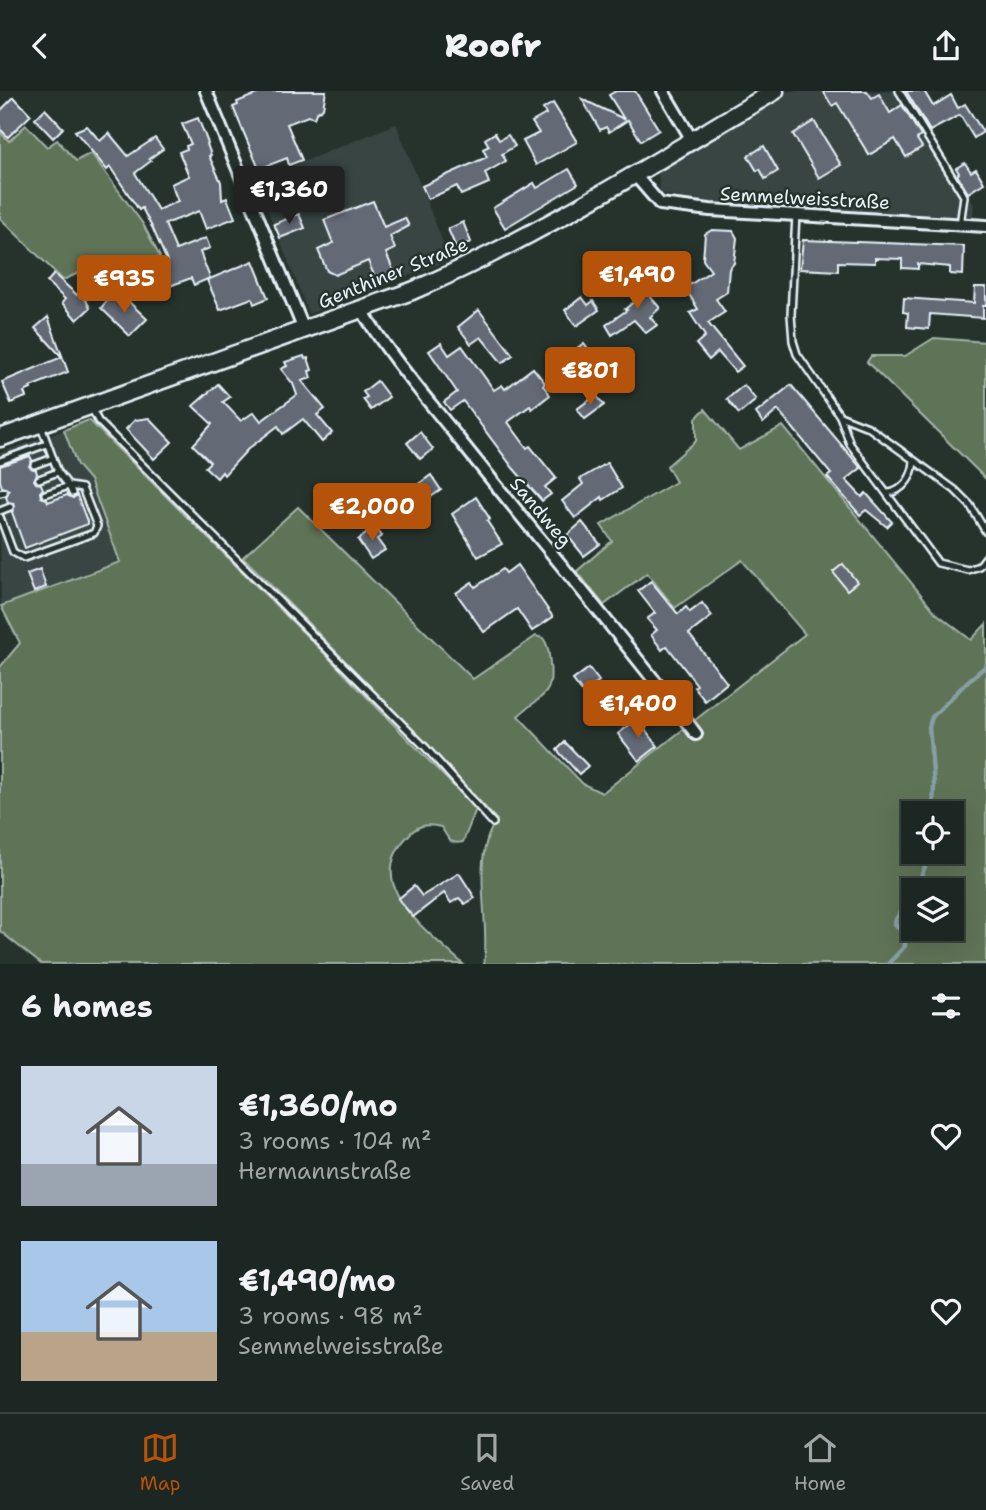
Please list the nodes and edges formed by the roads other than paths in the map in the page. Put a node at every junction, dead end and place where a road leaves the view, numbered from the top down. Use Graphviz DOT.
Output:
graph roads {
  1 [pos="663,91"];
  2 [pos="775,91"];
  3 [pos="899,91"];
  4 [pos="211,93"];
  5 [pos="692,140"];
  6 [pos="635,175"];
  7 [pos="796,215"];
  8 [pos="960,225"];
  9 [pos="986,226"];
  10 [pos="362,310"];
  11 [pos="304,330"];
  12 [pos="91,406"];
  13 [pos="840,416"];
  14 [pos="41,424"];
  15 [pos="0,438"];
  16 [pos="47,444"];
  17 [pos="53,458"];
  18 [pos="0,461"];
  19 [pos="914,461"];
  20 [pos="34,465"];
  21 [pos="58,472"];
  22 [pos="39,479"];
  23 [pos="69,486"];
  24 [pos="72,493"];
  25 [pos="888,493"];
  26 [pos="45,494"];
  27 [pos="10,507"];
  28 [pos="0,511"];
  29 [pos="0,517"];
  30 [pos="83,526"];
  31 [pos="986,532"];
  32 [pos="86,535"];
  33 [pos="986,557"];
  34 [pos="696,734"];
  35 [pos="493,823"];
  1 -- 5 [label="street"];
  2 -- 5 [label="main road, Genthiner Straße"];
  3 -- 8 [label="lane"];
  4 -- 11 [label="street"];
  5 -- 6 [label="main road, Genthiner Straße"];
  6 -- 7 [label="street, Semmelweisstraße"];
  6 -- 10 [label="main road, Genthiner Straße"];
  7 -- 8 [label="street, Semmelweisstraße"];
  7 -- 13 [label="lane"];
  8 -- 9 [label="street, Semmelweisstraße"];
  10 -- 11 [label="main road, Genthiner Straße"];
  10 -- 34 [label="street, Sandweg"];
  11 -- 12 [label="main road, Genthiner Straße"];
  12 -- 14 [label="main road, Genthiner Straße"];
  12 -- 35 [label="lane"];
  13 -- 19 [label="lane"];
  13 -- 25 [label="lane"];
  14 -- 15 [label="main road, Genthiner Straße"];
  14 -- 16 [label="lane"];
  16 -- 17 [label="lane"];
  16 -- 18 [label="lane"];
  17 -- 20 [label="lane"];
  17 -- 21 [label="lane"];
  19 -- 25 [label="lane"];
  19 -- 31 [label="lane"];
  21 -- 22 [label="lane"];
  21 -- 23 [label="lane"];
  23 -- 24 [label="lane"];
  23 -- 26 [label="lane"];
  23 -- 32 [label="lane"];
  25 -- 33 [label="lane"];
  27 -- 28 [label="lane"];
  29 -- 32 [label="lane"];
  30 -- 32 [label="lane"];
}
